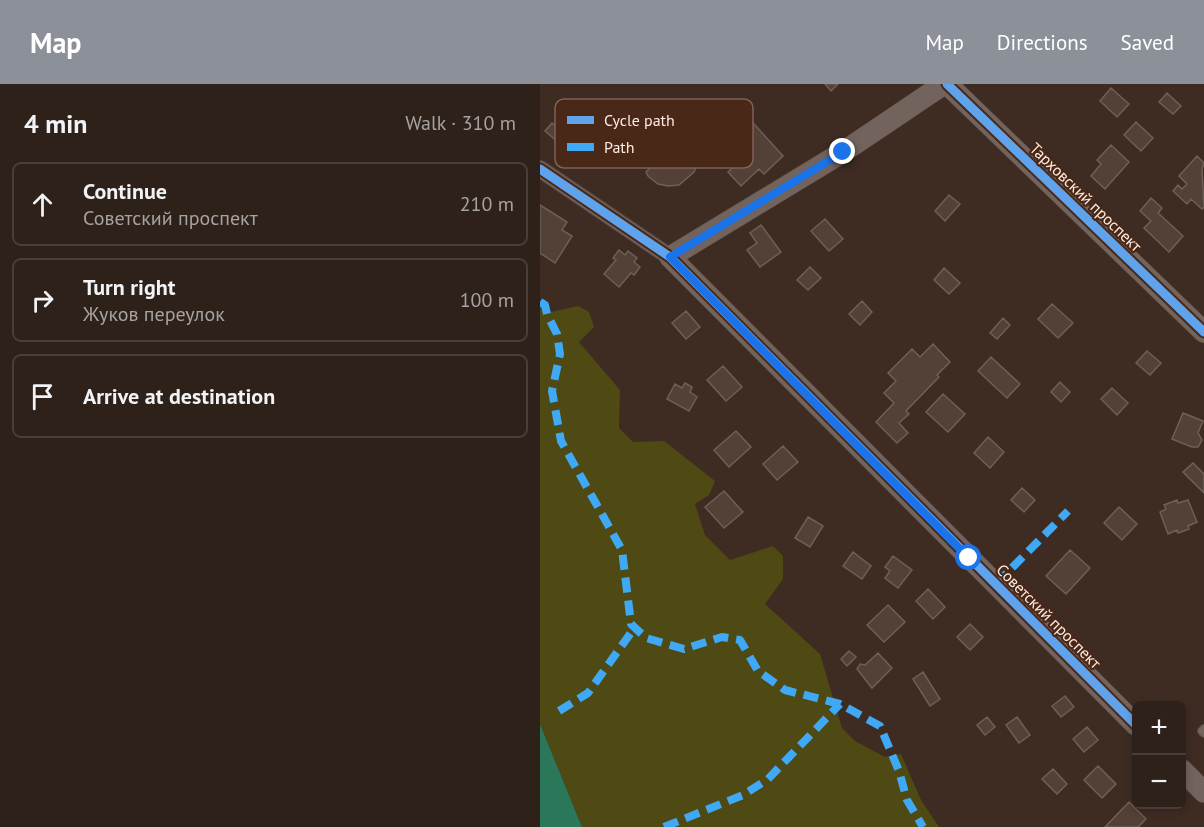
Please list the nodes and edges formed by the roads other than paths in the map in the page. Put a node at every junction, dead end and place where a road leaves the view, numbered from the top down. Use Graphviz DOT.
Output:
graph roads {
  1 [pos="945,84"];
  2 [pos="540,170"];
  3 [pos="670,257"];
  4 [pos="1204,332"];
  5 [pos="1132,720"];
  6 [pos="1186,774"];
  7 [pos="1204,792"];
  1 -- 3 [label="street"];
  1 -- 4 [label="street, Тарховский проспект"];
  2 -- 3 [label="street, Советский проспект"];
  3 -- 5 [label="street, Советский проспект"];
  6 -- 7 [label="street"];
}
